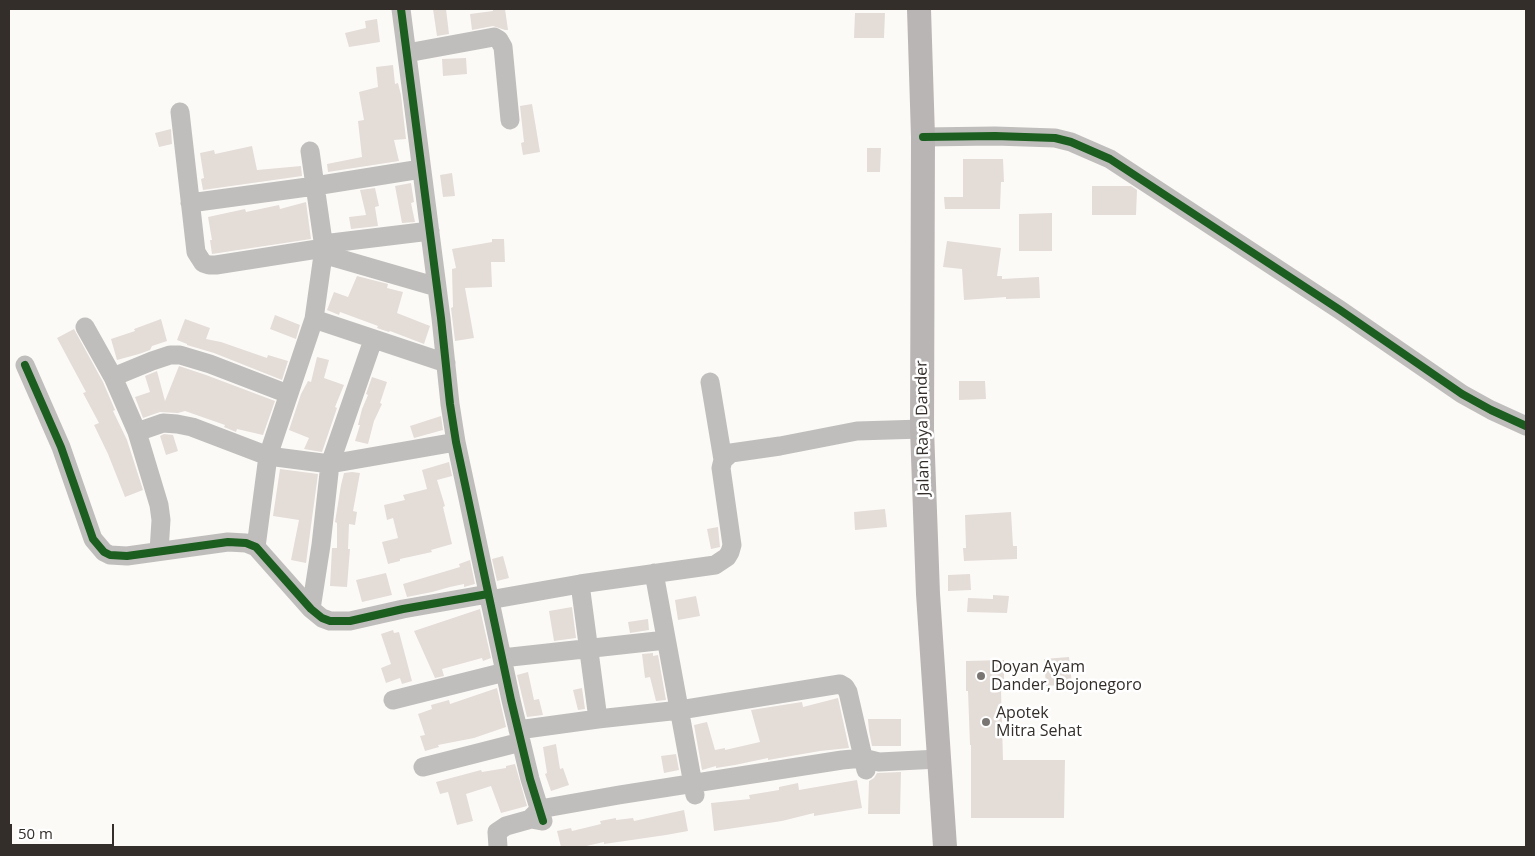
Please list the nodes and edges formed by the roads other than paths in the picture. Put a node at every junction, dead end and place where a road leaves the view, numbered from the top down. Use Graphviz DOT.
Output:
graph roads {
  1 [pos="401,9"];
  2 [pos="919,9"];
  3 [pos="407,53"];
  4 [pos="180,112"];
  5 [pos="510,120"];
  6 [pos="923,137"];
  7 [pos="310,151"];
  8 [pos="421,169"];
  9 [pos="315,186"];
  10 [pos="190,203"];
  11 [pos="430,231"];
  12 [pos="323,249"];
  13 [pos="437,287"];
  14 [pos="314,319"];
  15 [pos="85,327"];
  16 [pos="373,340"];
  17 [pos="446,364"];
  18 [pos="26,365"];
  19 [pos="113,377"];
  20 [pos="710,382"];
  21 [pos="288,394"];
  22 [pos="1526,426"];
  23 [pos="922,429"];
  24 [pos="137,432"];
  25 [pos="456,442"];
  26 [pos="268,456"];
  27 [pos="723,460"];
  28 [pos="330,464"];
  29 [pos="256,547"];
  30 [pos="159,551"];
  31 [pos="654,573"];
  32 [pos="580,584"];
  33 [pos="488,597"];
  34 [pos="311,609"];
  35 [pos="666,640"];
  36 [pos="589,648"];
  37 [pos="504,665"];
  38 [pos="393,700"];
  39 [pos="680,710"];
  40 [pos="598,719"];
  41 [pos="520,736"];
  42 [pos="940,760"];
  43 [pos="869,763"];
  44 [pos="423,767"];
  45 [pos="694,790"];
  46 [pos="538,817"];
  47 [pos="498,847"];
  48 [pos="945,847"];
  1 -- 3 [label="street"];
  2 -- 6 [label="main road, Jalan Raya Dander"];
  3 -- 5 [label="street"];
  3 -- 8 [label="street"];
  4 -- 10 [label="street"];
  6 -- 22 [label="street"];
  6 -- 23 [label="main road, Jalan Raya Dander"];
  7 -- 9 [label="street"];
  8 -- 9 [label="street"];
  8 -- 11 [label="street"];
  9 -- 10 [label="street"];
  9 -- 12 [label="street"];
  10 -- 12 [label="street"];
  11 -- 12 [label="street"];
  11 -- 13 [label="street"];
  12 -- 13 [label="street"];
  12 -- 14 [label="street"];
  13 -- 17 [label="street"];
  14 -- 16 [label="street"];
  14 -- 21 [label="street"];
  15 -- 19 [label="street"];
  16 -- 17 [label="street"];
  16 -- 28 [label="street"];
  17 -- 25 [label="street"];
  18 -- 30 [label="street"];
  19 -- 21 [label="street"];
  19 -- 24 [label="street"];
  20 -- 27 [label="street"];
  21 -- 26 [label="street"];
  23 -- 27 [label="street"];
  23 -- 42 [label="main road, Jalan Raya Dander"];
  24 -- 26 [label="street"];
  24 -- 30 [label="street"];
  25 -- 28 [label="street"];
  25 -- 33 [label="street"];
  26 -- 28 [label="street"];
  26 -- 29 [label="street"];
  27 -- 31 [label="street"];
  28 -- 34 [label="street"];
  29 -- 30 [label="street"];
  29 -- 34 [label="street"];
  31 -- 32 [label="street"];
  31 -- 35 [label="street"];
  32 -- 33 [label="street"];
  32 -- 36 [label="street"];
  33 -- 34 [label="street"];
  33 -- 37 [label="street"];
  35 -- 36 [label="street"];
  35 -- 39 [label="street"];
  36 -- 37 [label="street"];
  36 -- 40 [label="street"];
  37 -- 38 [label="street"];
  37 -- 41 [label="street"];
  39 -- 40 [label="street"];
  39 -- 43 [label="street"];
  39 -- 45 [label="street"];
  40 -- 41 [label="street"];
  41 -- 44 [label="street"];
  41 -- 46 [label="street"];
  42 -- 43 [label="street"];
  42 -- 48 [label="main road, Jalan Raya Dander"];
  43 -- 45 [label="street"];
  45 -- 46 [label="street"];
  46 -- 47 [label="street"];
}
